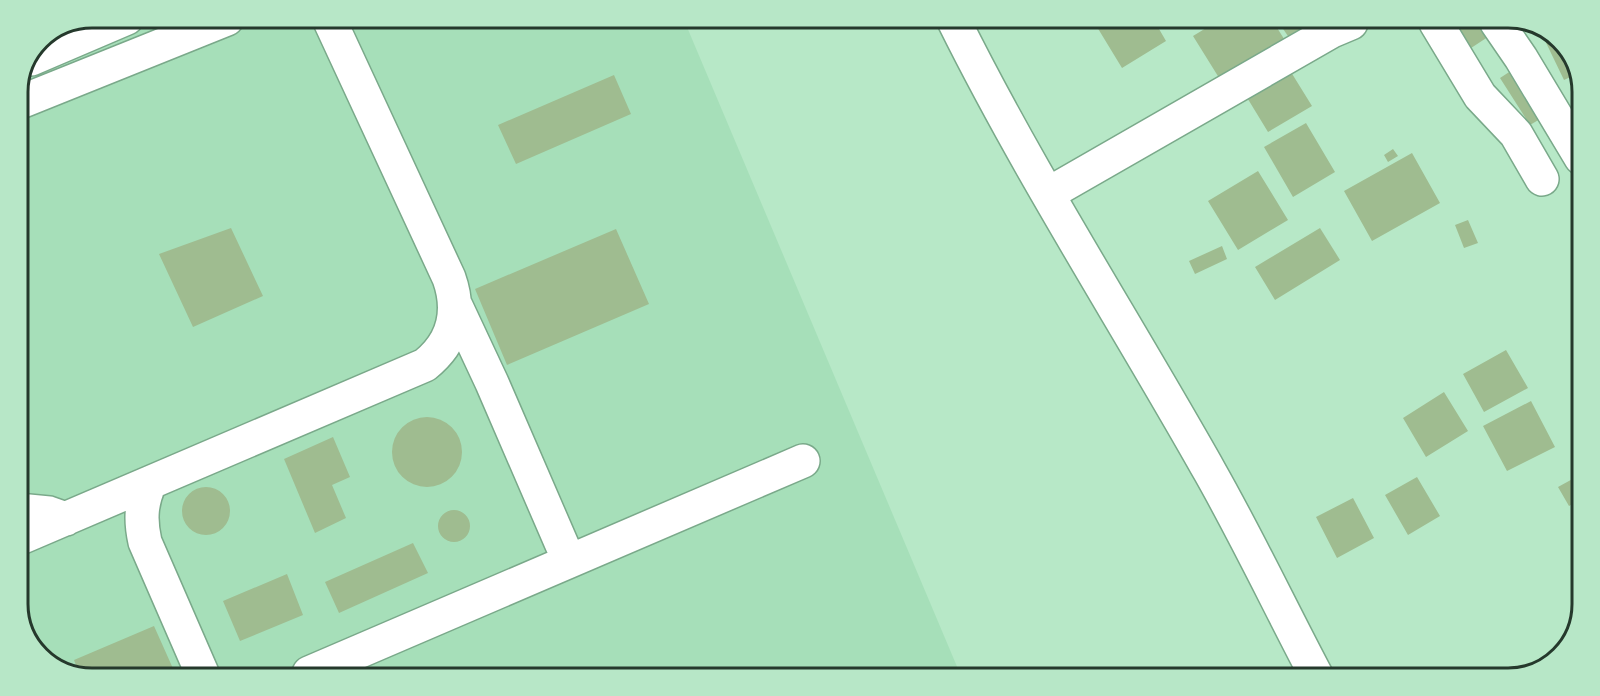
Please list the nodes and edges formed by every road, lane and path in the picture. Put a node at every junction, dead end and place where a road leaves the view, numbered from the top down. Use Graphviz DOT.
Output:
graph roads {
  1 [pos="104,28"];
  2 [pos="202,28"];
  3 [pos="333,28"];
  4 [pos="958,28"];
  5 [pos="1342,28"];
  6 [pos="1439,28"];
  7 [pos="1500,28"];
  8 [pos="42,54"];
  9 [pos="29,99"];
  10 [pos="1571,142"];
  11 [pos="1542,179"];
  12 [pos="1048,194"];
  13 [pos="456,306"];
  14 [pos="803,461"];
  15 [pos="150,483"];
  16 [pos="99,505"];
  17 [pos="29,511"];
  18 [pos="66,519"];
  19 [pos="29,534"];
  20 [pos="145,542"];
  21 [pos="569,561"];
  22 [pos="200,668"];
  23 [pos="321,668"];
  24 [pos="1312,668"];
  1 -- 8 [label="street"];
  2 -- 9 [label="street"];
  3 -- 13 [label="street"];
  4 -- 12 [label="street"];
  5 -- 12 [label="street"];
  6 -- 11 [label="street"];
  7 -- 10 [label="street"];
  12 -- 24 [label="street"];
  13 -- 15 [label="street"];
  13 -- 21 [label="street"];
  14 -- 21 [label="street"];
  15 -- 16 [label="street"];
  15 -- 20 [label="street"];
  16 -- 18 [label="street"];
  16 -- 20 [label="street"];
  17 -- 18 [label="street"];
  18 -- 19 [label="street"];
  20 -- 22 [label="street"];
  21 -- 23 [label="street"];
}
